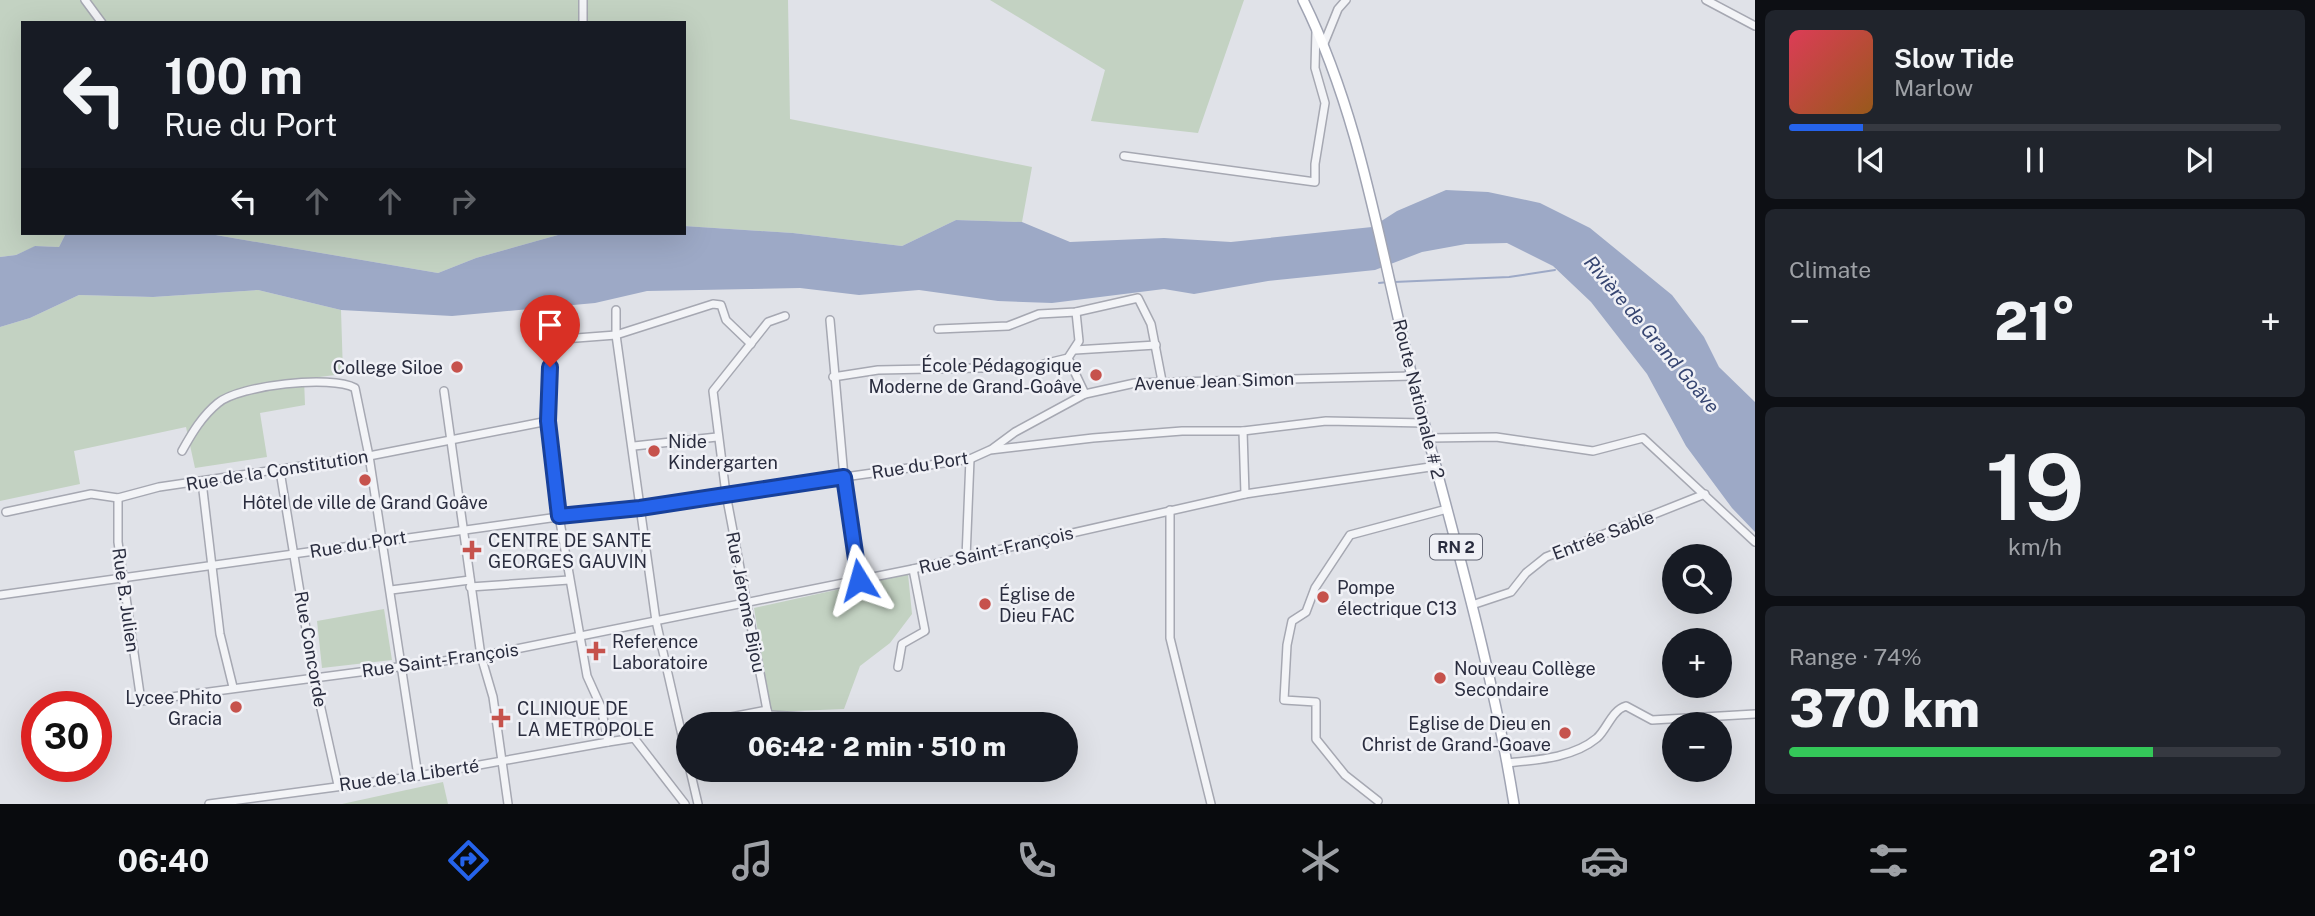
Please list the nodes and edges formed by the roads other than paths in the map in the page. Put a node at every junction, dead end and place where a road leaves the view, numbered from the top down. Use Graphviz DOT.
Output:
graph roads {
  1 [pos="85,0"];
  2 [pos="583,0"];
  3 [pos="1303,0"];
  4 [pos="1346,0"];
  5 [pos="1706,0"];
  6 [pos="101,21"];
  7 [pos="583,21"];
  8 [pos="1316,26"];
  9 [pos="1755,26"];
  10 [pos="1323,46"];
  11 [pos="1124,156"];
  12 [pos="616,310"];
  13 [pos="1076,312"];
  14 [pos="785,316"];
  15 [pos="830,320"];
  16 [pos="938,329"];
  17 [pos="616,335"];
  18 [pos="751,344"];
  19 [pos="1156,345"];
  20 [pos="1075,350"];
  21 [pos="1068,358"];
  22 [pos="1412,376"];
  23 [pos="833,377"];
  24 [pos="1162,381"];
  25 [pos="444,391"];
  26 [pos="1085,394"];
  27 [pos="548,421"];
  28 [pos="1425,423"];
  29 [pos="1243,431"];
  30 [pos="717,437"];
  31 [pos="1429,439"];
  32 [pos="451,441"];
  33 [pos="634,446"];
  34 [pos="990,450"];
  35 [pos="182,451"];
  36 [pos="369,456"];
  37 [pos="970,459"];
  38 [pos="1437,466"];
  39 [pos="280,471"];
  40 [pos="844,477"];
  41 [pos="202,482"];
  42 [pos="726,494"];
  43 [pos="1705,494"];
  44 [pos="1245,495"];
  45 [pos="118,498"];
  46 [pos="640,508"];
  47 [pos="1447,509"];
  48 [pos="1170,510"];
  49 [pos="6,512"];
  50 [pos="559,516"];
  51 [pos="463,528"];
  52 [pos="383,540"];
  53 [pos="1755,542"];
  54 [pos="294,554"];
  55 [pos="966,558"];
  56 [pos="212,565"];
  57 [pos="914,569"];
  58 [pos="124,577"];
  59 [pos="569,580"];
  60 [pos="859,580"];
  61 [pos="470,583"];
  62 [pos="391,590"];
  63 [pos="0,595"];
  64 [pos="745,603"];
  65 [pos="1472,605"];
  66 [pos="656,621"];
  67 [pos="579,637"];
  68 [pos="481,656"];
  69 [pos="401,666"];
  70 [pos="898,667"];
  71 [pos="314,677"];
  72 [pos="233,687"];
  73 [pos="141,701"];
  74 [pos="767,710"];
  75 [pos="680,712"];
  76 [pos="757,712"];
  77 [pos="1755,714"];
  78 [pos="608,742"];
  79 [pos="502,761"];
  80 [pos="1507,763"];
  81 [pos="418,776"];
  82 [pos="693,782"];
  83 [pos="338,785"];
  84 [pos="1378,801"];
  85 [pos="212,804"];
  86 [pos="508,804"];
  87 [pos="685,804"];
  88 [pos="698,804"];
  89 [pos="1211,804"];
  90 [pos="1514,804"];
  1 -- 6 [label="street"];
  2 -- 7 [label="street"];
  3 -- 8 [label="main road, Route Nationale # 2 / RN 2"];
  4 -- 10 [label="street"];
  5 -- 9 [label="street"];
  8 -- 10 [label="main road, Route Nationale # 2 / RN 2"];
  8 -- 11 [label="street"];
  10 -- 22 [label="main road, Route Nationale # 2 / RN 2"];
  12 -- 17 [label="street"];
  13 -- 16 [label="street"];
  13 -- 19 [label="street"];
  13 -- 20 [label="street"];
  14 -- 18 [label="street, Rue Jérome Bijou"];
  15 -- 23 [label="street"];
  17 -- 18 [label="street"];
  17 -- 27 [label="street"];
  17 -- 33 [label="street"];
  18 -- 30 [label="street, Rue Jérome Bijou"];
  19 -- 20 [label="street"];
  19 -- 24 [label="street"];
  20 -- 21 [label="street"];
  21 -- 23 [label="street"];
  21 -- 26 [label="street"];
  22 -- 24 [label="street, Avenue Jean Simon"];
  22 -- 28 [label="main road, Route Nationale # 2 / RN 2"];
  23 -- 40 [label="street"];
  24 -- 26 [label="street, Avenue Jean Simon"];
  25 -- 32 [label="street"];
  26 -- 34 [label="street, Avenue Jean Simon"];
  27 -- 32 [label="street, Rue de la Constitution"];
  27 -- 50 [label="street"];
  28 -- 29 [label="street, Rue du Port"];
  28 -- 31 [label="main road, Route Nationale # 2 / RN 2"];
  29 -- 34 [label="street, Rue du Port"];
  29 -- 44 [label="street"];
  30 -- 33 [label="street"];
  30 -- 42 [label="street, Rue Jérome Bijou"];
  31 -- 38 [label="main road, Route Nationale # 2 / RN 2"];
  31 -- 43 [label="street"];
  32 -- 36 [label="street, Rue de la Constitution"];
  32 -- 51 [label="street"];
  33 -- 46 [label="street"];
  34 -- 37 [label="street, Rue du Port"];
  35 -- 36 [label="street"];
  36 -- 39 [label="street, Rue de la Constitution"];
  36 -- 52 [label="street"];
  37 -- 40 [label="street, Rue du Port"];
  37 -- 55 [label="street"];
  38 -- 44 [label="street, Rue Saint-François"];
  38 -- 47 [label="main road, Route Nationale # 2 / RN 2"];
  39 -- 41 [label="street, Rue de la Constitution"];
  39 -- 54 [label="street, Rue Concorde"];
  40 -- 42 [label="street, Rue du Port"];
  40 -- 60 [label="street"];
  41 -- 45 [label="street, Rue de la Constitution"];
  41 -- 56 [label="street"];
  42 -- 46 [label="street, Rue du Port"];
  42 -- 64 [label="street, Rue Jérome Bijou"];
  43 -- 53 [label="street"];
  43 -- 65 [label="street, Entrée Sable"];
  44 -- 48 [label="street, Rue Saint-François"];
  45 -- 49 [label="street, Rue de la Constitution"];
  45 -- 58 [label="street, Rue B. Julien"];
  46 -- 50 [label="street, Rue du Port"];
  46 -- 66 [label="street"];
  47 -- 65 [label="main road, Route Nationale # 2 / RN 2"];
  47 -- 84 [label="street"];
  48 -- 55 [label="street, Rue Saint-François"];
  48 -- 89 [label="street"];
  50 -- 51 [label="street, Rue du Port"];
  50 -- 59 [label="street"];
  51 -- 52 [label="street, Rue du Port"];
  51 -- 61 [label="street"];
  52 -- 54 [label="street, Rue du Port"];
  52 -- 62 [label="street"];
  54 -- 56 [label="street, Rue du Port"];
  54 -- 71 [label="street, Rue Concorde"];
  55 -- 57 [label="street, Rue Saint-François"];
  56 -- 58 [label="street, Rue du Port"];
  56 -- 72 [label="street"];
  57 -- 60 [label="street, Rue Saint-François"];
  57 -- 70 [label="street"];
  58 -- 63 [label="street, Rue du Port"];
  58 -- 73 [label="street, Rue B. Julien"];
  59 -- 61 [label="street"];
  59 -- 67 [label="street"];
  60 -- 64 [label="street, Rue Saint-François"];
  61 -- 62 [label="street"];
  61 -- 68 [label="street"];
  62 -- 69 [label="street"];
  64 -- 66 [label="street, Rue Saint-François"];
  64 -- 74 [label="street, Rue Jérome Bijou"];
  65 -- 80 [label="main road, Route Nationale # 2 / RN 2"];
  66 -- 67 [label="street, Rue Saint-François"];
  66 -- 75 [label="street"];
  67 -- 68 [label="street, Rue Saint-François"];
  67 -- 78 [label="street"];
  68 -- 69 [label="street, Rue Saint-François"];
  68 -- 79 [label="street"];
  69 -- 71 [label="street, Rue Saint-François"];
  69 -- 81 [label="street"];
  71 -- 72 [label="street, Rue Saint-François"];
  71 -- 83 [label="street, Rue Concorde"];
  72 -- 73 [label="street, Rue Saint-François"];
  74 -- 76 [label="street"];
  77 -- 80 [label="street"];
  78 -- 79 [label="street, Rue de la Liberté"];
  78 -- 87 [label="street, Rue de la Liberté"];
  79 -- 81 [label="street, Rue de la Liberté"];
  79 -- 86 [label="street"];
  80 -- 90 [label="main road, Route Nationale # 2 / RN 2"];
  81 -- 83 [label="street, Rue de la Liberté"];
  82 -- 88 [label="street"];
  83 -- 85 [label="street, Rue de la Liberté"];
}
